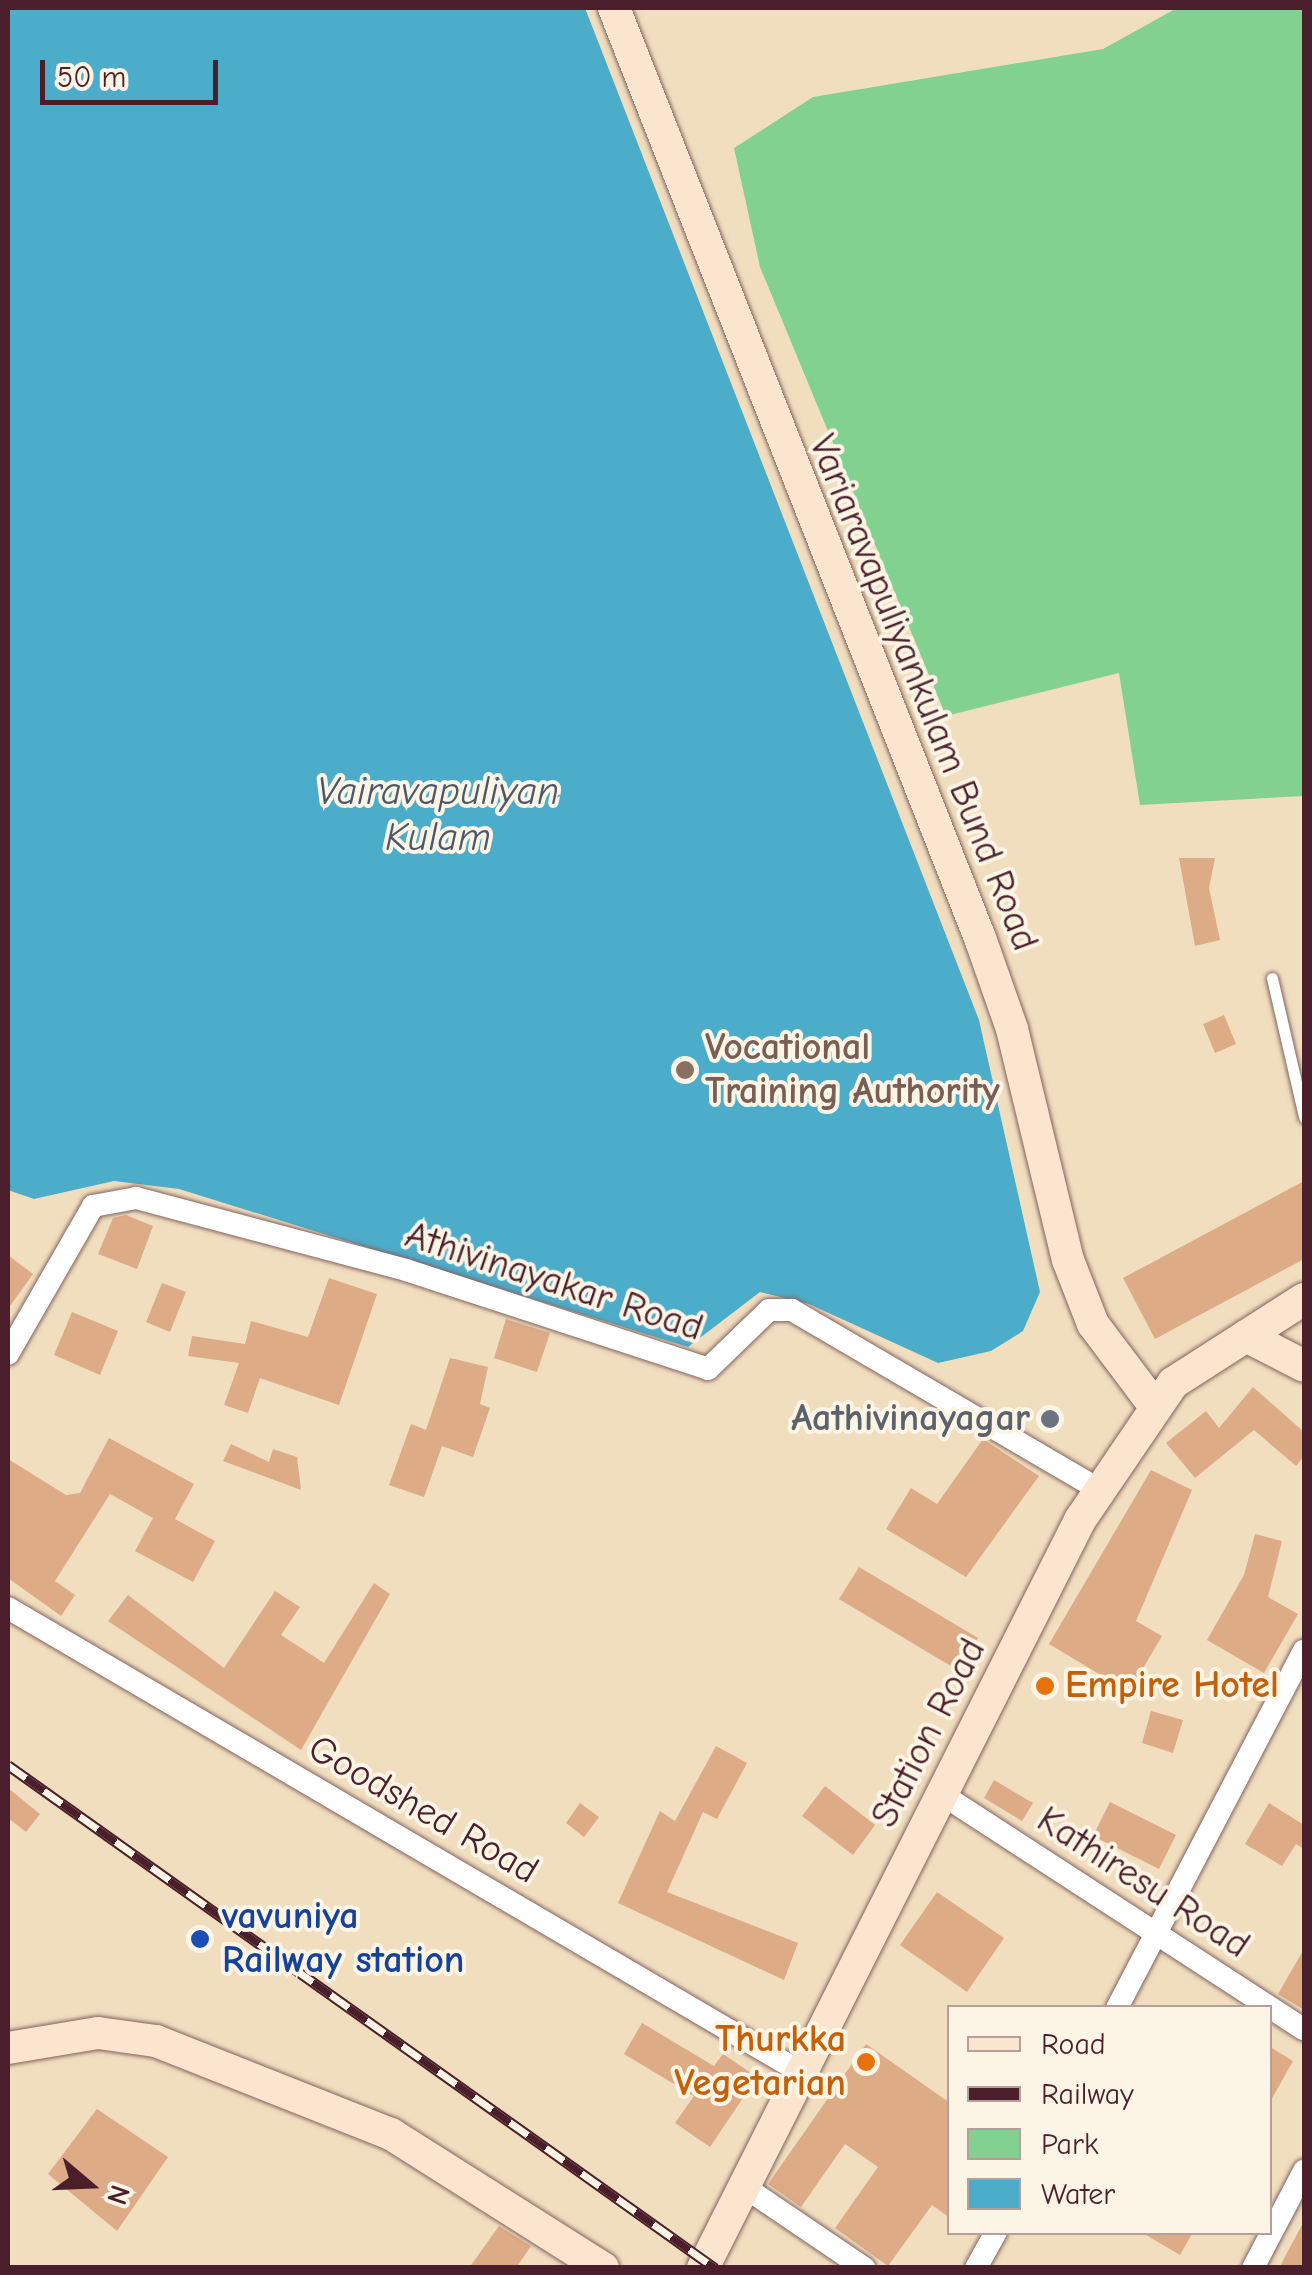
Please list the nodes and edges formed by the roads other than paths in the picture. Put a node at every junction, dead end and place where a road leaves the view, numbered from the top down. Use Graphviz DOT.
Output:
graph roads {
  1 [pos="614,8"];
  2 [pos="1272,978"];
  3 [pos="1304,1118"];
  4 [pos="1304,1298"];
  5 [pos="1246,1336"];
  6 [pos="8,1354"];
  7 [pos="1304,1366"];
  8 [pos="1154,1404"];
  9 [pos="1100,1490"];
  10 [pos="8,1608"];
  11 [pos="1304,1651"];
  12 [pos="943,1795"];
  13 [pos="1156,1934"];
  14 [pos="1119,2005"];
  15 [pos="1267,2005"];
  16 [pos="1272,2008"];
  17 [pos="1304,2029"];
  18 [pos="8,2048"];
  19 [pos="804,2074"];
  20 [pos="1304,2171"];
  21 [pos="746,2188"];
  22 [pos="1272,2232"];
  23 [pos="994,2235"];
  24 [pos="1270,2235"];
  25 [pos="603,2268"];
  26 [pos="703,2268"];
  27 [pos="864,2268"];
  28 [pos="976,2268"];
  29 [pos="1253,2268"];
  1 -- 8 [label="street, Variaravapuliyankulam Bund Road"];
  2 -- 3 [label="lane"];
  4 -- 5 [label="street, Station Road"];
  5 -- 7 [label="street"];
  5 -- 8 [label="street, Station Road"];
  6 -- 9 [label="street, Athivinayakar Road"];
  8 -- 9 [label="street, Station Road"];
  9 -- 12 [label="street, Station Road"];
  10 -- 19 [label="street, Goodshed Road"];
  11 -- 13 [label="street"];
  12 -- 13 [label="street, Kathiresu Road"];
  12 -- 19 [label="street, Station Road"];
  13 -- 14 [label="street"];
  13 -- 15 [label="street, Kathiresu Road"];
  16 -- 17 [label="street, Kathiresu Road"];
  18 -- 25 [label="street"];
  19 -- 21 [label="street, Station Road"];
  20 -- 22 [label="street"];
  21 -- 26 [label="street, Station Road"];
  21 -- 27 [label="street"];
  23 -- 28 [label="street"];
  24 -- 29 [label="street"];
}
